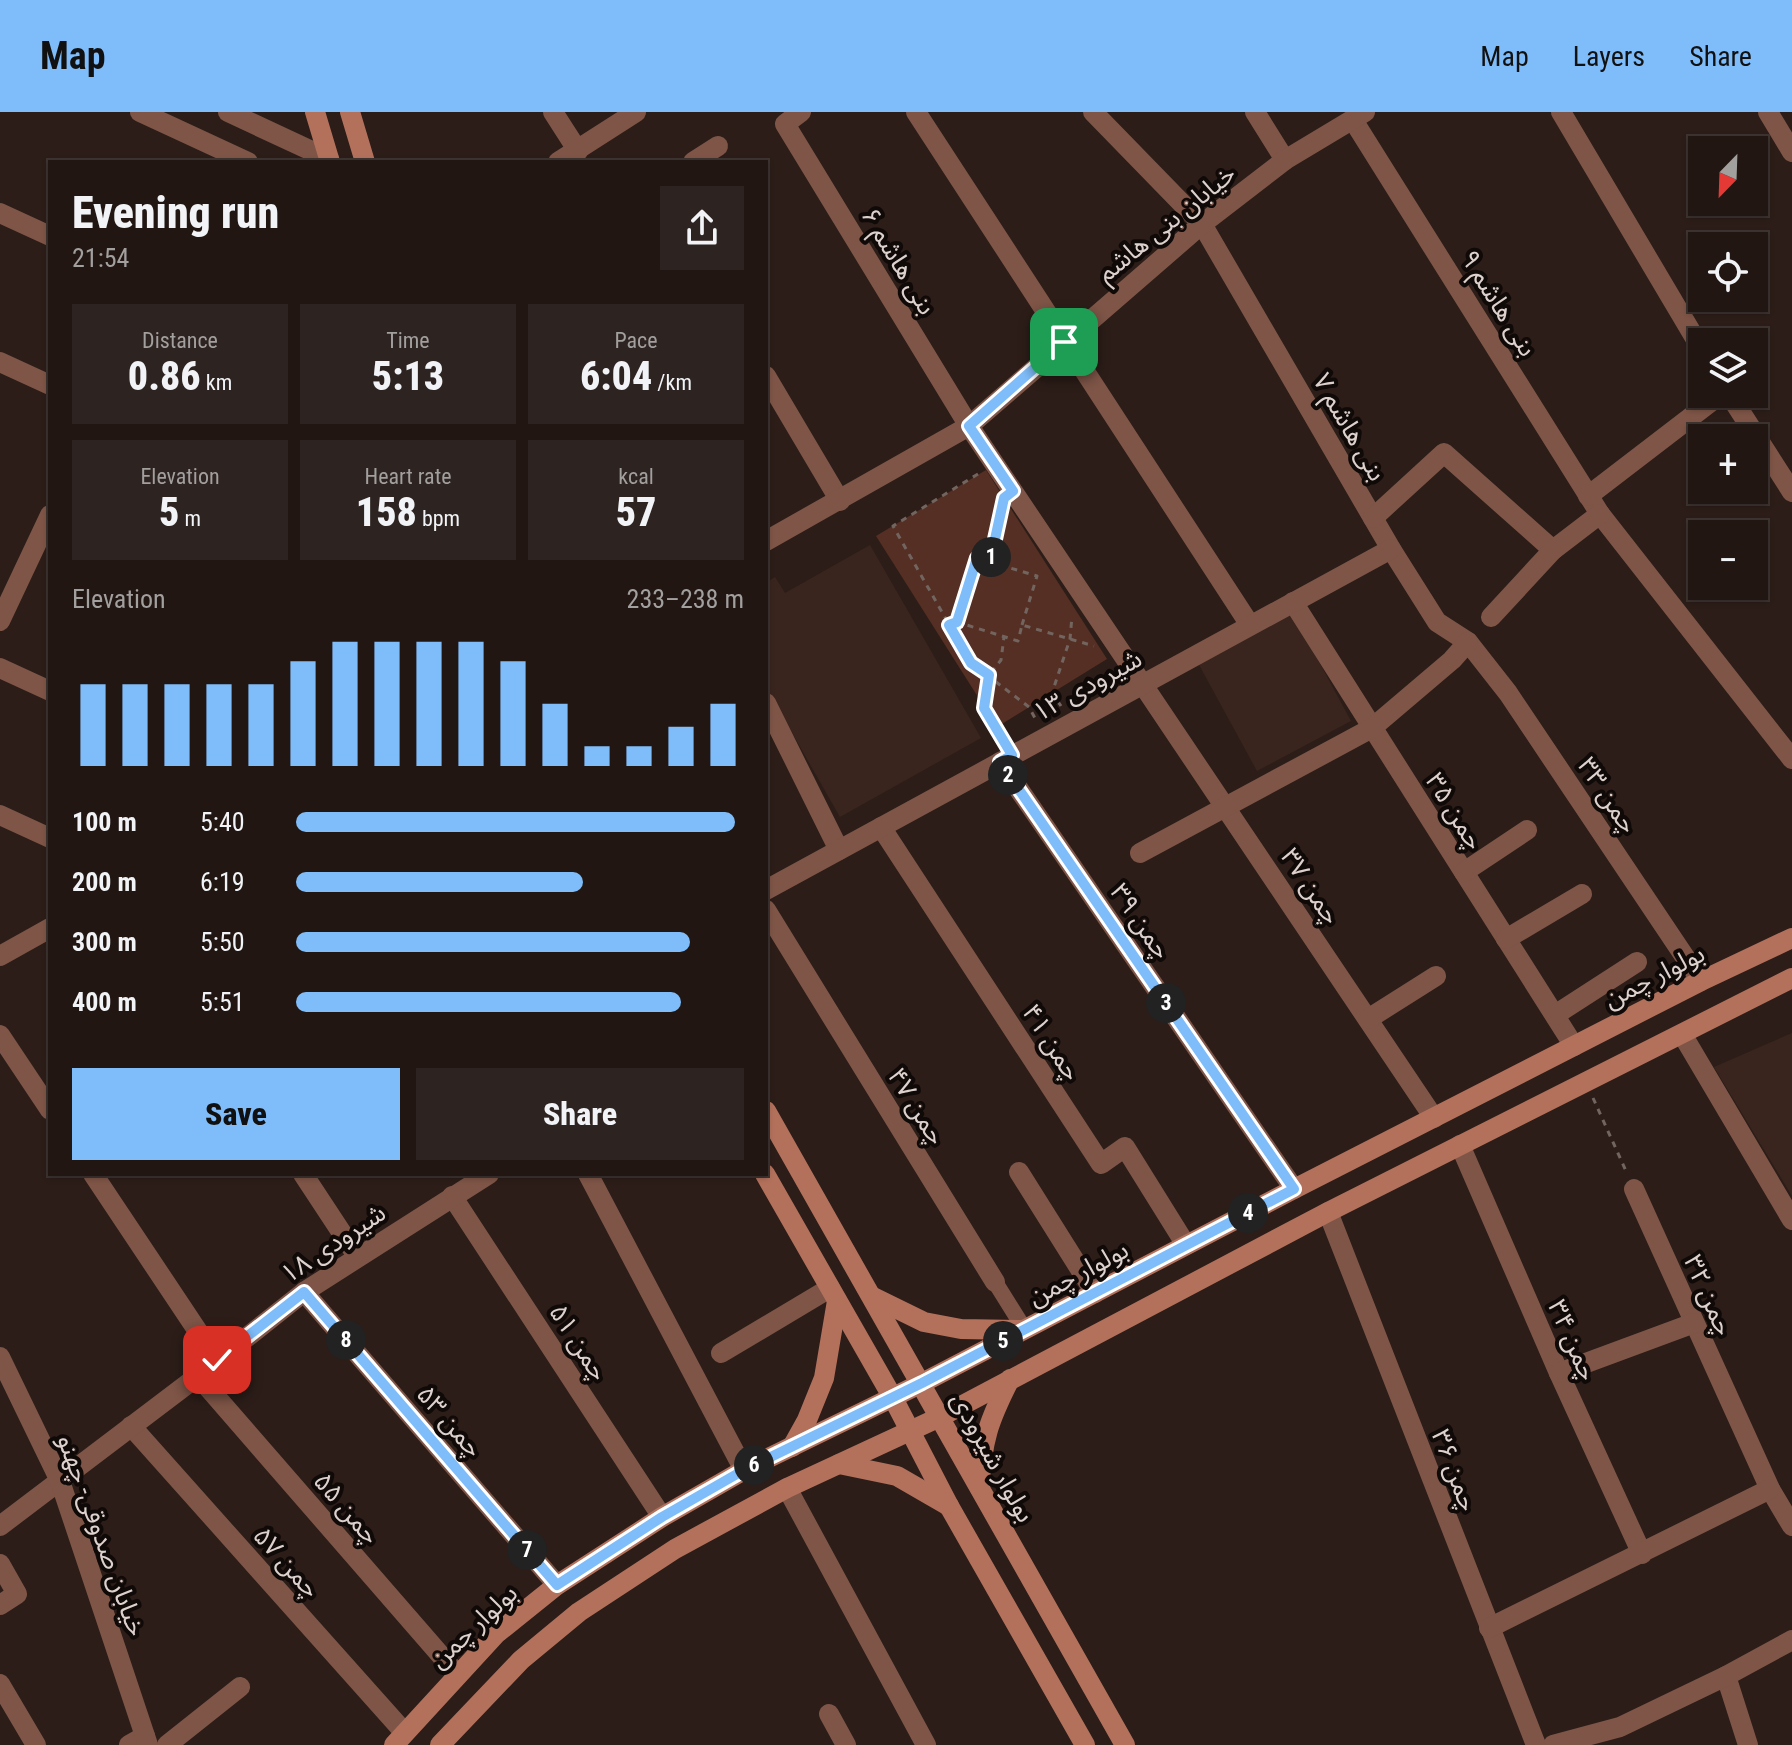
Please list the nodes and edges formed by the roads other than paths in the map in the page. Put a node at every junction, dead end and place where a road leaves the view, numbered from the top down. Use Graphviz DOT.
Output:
graph roads {
  1 [pos="140,112"];
  2 [pos="228,112"];
  3 [pos="315,112"];
  4 [pos="350,112"];
  5 [pos="553,112"];
  6 [pos="634,112"];
  7 [pos="916,112"];
  8 [pos="1093,112"];
  9 [pos="1255,112"];
  10 [pos="1561,112"];
  11 [pos="1768,112"];
  12 [pos="1359,116"];
  13 [pos="793,118"];
  14 [pos="718,146"];
  15 [pos="578,151"];
  16 [pos="1792,152"];
  17 [pos="218,156"];
  18 [pos="238,160"];
  19 [pos="330,160"];
  20 [pos="364,160"];
  21 [pos="562,160"];
  22 [pos="696,160"];
  23 [pos="1285,160"];
  24 [pos="0,213"];
  25 [pos="1202,224"];
  26 [pos="48,235"];
  27 [pos="1689,328"];
  28 [pos="1064,342"];
  29 [pos="0,362"];
  30 [pos="768,379"];
  31 [pos="48,384"];
  32 [pos="1703,408"];
  33 [pos="1738,408"];
  34 [pos="969,426"];
  35 [pos="1792,492"];
  36 [pos="1588,496"];
  37 [pos="840,501"];
  38 [pos="1600,514"];
  39 [pos="1373,518"];
  40 [pos="48,525"];
  41 [pos="768,538"];
  42 [pos="1391,549"];
  43 [pos="1553,550"];
  44 [pos="1085,597"];
  45 [pos="1293,602"];
  46 [pos="1491,617"];
  47 [pos="0,621"];
  48 [pos="1250,625"];
  49 [pos="1468,642"];
  50 [pos="0,668"];
  51 [pos="1144,684"];
  52 [pos="48,690"];
  53 [pos="768,707"];
  54 [pos="1372,728"];
  55 [pos="1006,759"];
  56 [pos="1792,759"];
  57 [pos="1227,807"];
  58 [pos="0,815"];
  59 [pos="881,827"];
  60 [pos="1527,830"];
  61 [pos="48,837"];
  62 [pos="839,850"];
  63 [pos="1140,853"];
  64 [pos="1464,872"];
  65 [pos="768,889"];
  66 [pos="1582,894"];
  67 [pos="768,913"];
  68 [pos="48,929"];
  69 [pos="1792,938"];
  70 [pos="1506,939"];
  71 [pos="0,956"];
  72 [pos="1637,962"];
  73 [pos="1436,976"];
  74 [pos="1792,978"];
  75 [pos="1701,981"];
  76 [pos="1555,1015"];
  77 [pos="1368,1019"];
  78 [pos="1682,1034"];
  79 [pos="0,1035"];
  80 [pos="1574,1046"];
  81 [pos="48,1107"];
  82 [pos="768,1114"];
  83 [pos="1434,1118"];
  84 [pos="1460,1145"];
  85 [pos="1019,1172"];
  86 [pos="94,1176"];
  87 [pos="304,1176"];
  88 [pos="486,1176"];
  89 [pos="589,1176"];
  90 [pos="766,1176"];
  91 [pos="1294,1189"];
  92 [pos="1634,1189"];
  93 [pos="452,1196"];
  94 [pos="1328,1212"];
  95 [pos="1792,1220"];
  96 [pos="1186,1245"];
  97 [pos="357,1256"];
  98 [pos="995,1282"];
  99 [pos="304,1292"];
  100 [pos="1095,1293"];
  101 [pos="834,1294"];
  102 [pos="873,1297"];
  103 [pos="1694,1323"];
  104 [pos="1025,1330"];
  105 [pos="721,1353"];
  106 [pos="0,1357"];
  107 [pos="217,1360"];
  108 [pos="1559,1373"];
  109 [pos="198,1376"];
  110 [pos="1010,1379"];
  111 [pos="922,1383"];
  112 [pos="893,1398"];
  113 [pos="940,1417"];
  114 [pos="131,1426"];
  115 [pos="911,1432"];
  116 [pos="792,1447"];
  117 [pos="839,1464"];
  118 [pos="744,1470"];
  119 [pos="60,1481"];
  120 [pos="787,1488"];
  121 [pos="980,1488"];
  122 [pos="1770,1489"];
  123 [pos="949,1506"];
  124 [pos="662,1517"];
  125 [pos="0,1526"];
  126 [pos="1792,1526"];
  127 [pos="1642,1554"];
  128 [pos="0,1564"];
  129 [pos="557,1585"];
  130 [pos="0,1605"];
  131 [pos="1489,1628"];
  132 [pos="1792,1640"];
  133 [pos="457,1674"];
  134 [pos="1726,1676"];
  135 [pos="0,1684"];
  136 [pos="240,1687"];
  137 [pos="829,1714"];
  138 [pos="1623,1736"];
  139 [pos="399,1739"];
  140 [pos="141,1742"];
  141 [pos="36,1745"];
  142 [pos="167,1745"];
  143 [pos="440,1745"];
  144 [pos="846,1745"];
  145 [pos="926,1745"];
  146 [pos="1085,1745"];
  147 [pos="1125,1745"];
  148 [pos="1536,1745"];
  149 [pos="1553,1745"];
  150 [pos="1748,1745"];
  1 -- 17 [label="street"];
  2 -- 19 [label="street"];
  3 -- 19 [label="main road"];
  4 -- 20 [label="main road"];
  5 -- 15 [label="street"];
  6 -- 15 [label="street"];
  7 -- 28 [label="street"];
  8 -- 25 [label="street, بنی هاشم ۷"];
  9 -- 23 [label="street"];
  10 -- 27 [label="street"];
  11 -- 16 [label="street"];
  12 -- 23 [label="street, خیابان بنی هاشم"];
  12 -- 36 [label="street, بنی هاشم ۹"];
  13 -- 34 [label="street, بنی هاشم ۶"];
  14 -- 22 [label="street"];
  15 -- 21 [label="street"];
  17 -- 18 [label="street"];
  23 -- 25 [label="street, خیابان بنی هاشم"];
  24 -- 26 [label="street"];
  25 -- 28 [label="street, خیابان بنی هاشم"];
  25 -- 39 [label="street, بنی هاشم ۷"];
  28 -- 34 [label="street, خیابان بنی هاشم"];
  28 -- 48 [label="street"];
  29 -- 31 [label="street"];
  30 -- 37 [label="street"];
  32 -- 36 [label="street"];
  33 -- 35 [label="street"];
  34 -- 37 [label="street, خیابان بنی هاشم"];
  34 -- 44 [label="street, بنی هاشم ۶"];
  36 -- 38 [label="street, بنی هاشم ۹"];
  37 -- 41 [label="street, خیابان بنی هاشم"];
  38 -- 43 [label="street"];
  38 -- 56 [label="street, بنی هاشم ۹"];
  39 -- 42 [label="street, بنی هاشم ۷"];
  39 -- 43 [label="street"];
  40 -- 47 [label="street"];
  42 -- 45 [label="street, شیرودی ۱۳"];
  42 -- 49 [label="street, بنی هاشم ۷"];
  43 -- 46 [label="street"];
  44 -- 51 [label="street, چمن ۳۷"];
  45 -- 48 [label="street, شیرودی ۱۳"];
  45 -- 54 [label="street, چمن ۳۵"];
  48 -- 51 [label="street, شیرودی ۱۳"];
  49 -- 54 [label="street"];
  49 -- 75 [label="street, چمن ۳۳"];
  50 -- 52 [label="street"];
  51 -- 55 [label="street, شیرودی ۱۳"];
  51 -- 57 [label="street, چمن ۳۷"];
  53 -- 62 [label="street"];
  54 -- 57 [label="street"];
  54 -- 64 [label="street, چمن ۳۵"];
  55 -- 59 [label="street, شیرودی ۱۳"];
  55 -- 91 [label="street, چمن ۳۹"];
  57 -- 63 [label="street"];
  57 -- 77 [label="street, چمن ۳۷"];
  58 -- 61 [label="street"];
  59 -- 62 [label="street, شیرودی ۱۳"];
  59 -- 96 [label="street, چمن ۴۱"];
  60 -- 64 [label="street"];
  62 -- 65 [label="street, شیرودی ۱۳"];
  64 -- 70 [label="street, چمن ۳۵"];
  66 -- 70 [label="street"];
  67 -- 98 [label="street, چمن ۴۷"];
  68 -- 71 [label="street"];
  69 -- 75 [label="main road, بولوار چمن"];
  70 -- 76 [label="street, چمن ۳۵"];
  72 -- 76 [label="street"];
  73 -- 77 [label="street"];
  74 -- 78 [label="main road"];
  75 -- 80 [label="main road, بولوار چمن"];
  76 -- 80 [label="street, چمن ۳۵"];
  77 -- 83 [label="street, چمن ۳۷"];
  78 -- 84 [label="main road"];
  78 -- 95 [label="street"];
  79 -- 81 [label="street"];
  80 -- 83 [label="main road, بولوار چمن"];
  82 -- 102 [label="main road, بولوار شیرودی"];
  83 -- 91 [label="main road, بولوار چمن"];
  84 -- 94 [label="main road"];
  84 -- 108 [label="street, چمن ۳۴"];
  85 -- 100 [label="street"];
  86 -- 107 [label="street"];
  87 -- 97 [label="street"];
  88 -- 93 [label="street, شیرودی ۱۸"];
  89 -- 118 [label="street"];
  90 -- 101 [label="main road"];
  91 -- 96 [label="main road, بولوار چمن"];
  92 -- 103 [label="street, چمن ۳۲"];
  93 -- 97 [label="street, شیرودی ۱۸"];
  93 -- 124 [label="street, چمن ۵۱"];
  94 -- 110 [label="main road"];
  94 -- 131 [label="street, چمن ۳۶"];
  96 -- 100 [label="main road, بولوار چمن"];
  97 -- 99 [label="street, شیرودی ۱۸"];
  98 -- 104 [label="street, چمن ۴۷"];
  99 -- 107 [label="street, شیرودی ۱۸"];
  99 -- 129 [label="street, چمن ۵۳"];
  100 -- 104 [label="main road, بولوار چمن"];
  101 -- 105 [label="street"];
  101 -- 112 [label="main road"];
  101 -- 116 [label="main road"];
  102 -- 104 [label="main road"];
  102 -- 111 [label="main road, بولوار شیرودی"];
  103 -- 108 [label="street"];
  103 -- 122 [label="street, چمن ۳۲"];
  104 -- 111 [label="main road, بولوار چمن"];
  106 -- 119 [label="street, خیابان صدوقی- چهنو"];
  107 -- 109 [label="street, شیرودی ۱۸"];
  108 -- 127 [label="street, چمن ۳۴"];
  109 -- 114 [label="street, شیرودی ۱۸"];
  109 -- 133 [label="street, چمن ۵۵"];
  110 -- 113 [label="main road"];
  110 -- 121 [label="main road"];
  111 -- 112 [label="main road, بولوار چمن"];
  111 -- 113 [label="main road, بولوار شیرودی"];
  112 -- 115 [label="main road"];
  112 -- 116 [label="main road, بولوار چمن"];
  113 -- 115 [label="main road"];
  113 -- 121 [label="main road, بولوار شیرودی"];
  114 -- 119 [label="street, شیرودی ۱۸"];
  114 -- 139 [label="street, چمن ۵۷"];
  115 -- 117 [label="main road"];
  115 -- 123 [label="main road"];
  116 -- 118 [label="main road, بولوار چمن"];
  117 -- 120 [label="main road"];
  117 -- 123 [label="main road"];
  118 -- 124 [label="main road, بولوار چمن"];
  119 -- 125 [label="street, شیرودی ۱۸"];
  119 -- 140 [label="street, خیابان صدوقی- چهنو"];
  120 -- 143 [label="main road"];
  120 -- 145 [label="street"];
  121 -- 147 [label="main road, بولوار شیرودی"];
  122 -- 126 [label="street, چمن ۳۲"];
  122 -- 127 [label="street"];
  123 -- 146 [label="main road"];
  124 -- 129 [label="main road, بولوار چمن"];
  127 -- 131 [label="street"];
  128 -- 130 [label="street"];
  129 -- 133 [label="main road, بولوار چمن"];
  131 -- 148 [label="street, چمن ۳۶"];
  132 -- 134 [label="street"];
  133 -- 139 [label="main road, بولوار چمن"];
  134 -- 138 [label="street"];
  134 -- 150 [label="street"];
  135 -- 141 [label="street"];
  136 -- 142 [label="street"];
  137 -- 144 [label="street"];
  138 -- 149 [label="street"];
}
